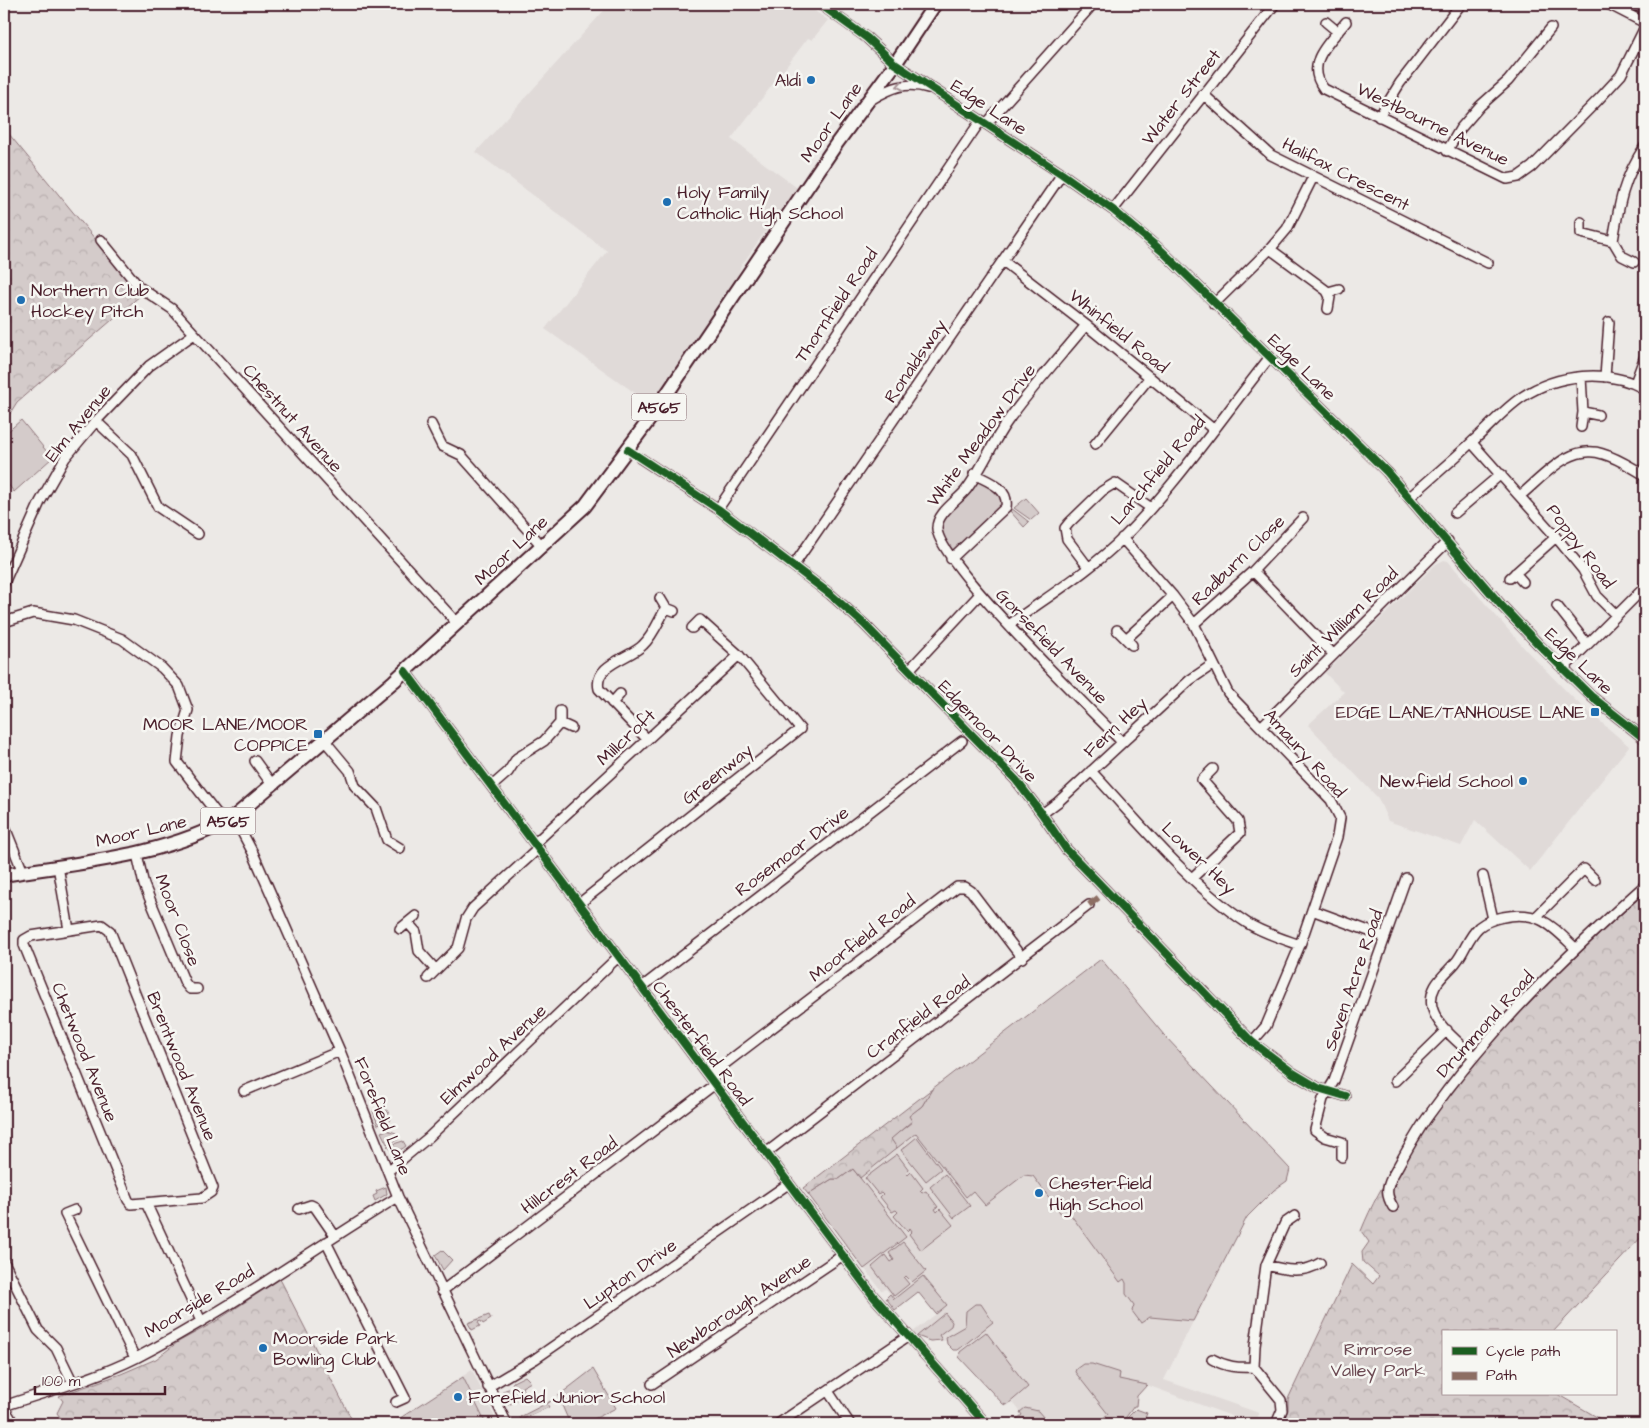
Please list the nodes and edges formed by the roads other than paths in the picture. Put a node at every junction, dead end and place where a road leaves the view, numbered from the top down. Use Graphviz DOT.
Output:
graph roads {
  1 [pos="820,4"];
  2 [pos="935,4"];
  3 [pos="1093,4"];
  4 [pos="1275,4"];
  5 [pos="1461,4"];
  6 [pos="1608,4"];
  7 [pos="1636,4"];
  8 [pos="1645,8"];
  9 [pos="1326,22"];
  10 [pos="1346,22"];
  11 [pos="1645,23"];
  12 [pos="1645,27"];
  13 [pos="1551,28"];
  14 [pos="1338,32"];
  15 [pos="896,64"];
  16 [pos="938,91"];
  17 [pos="1203,94"];
  18 [pos="865,102"];
  19 [pos="1379,117"];
  20 [pos="984,122"];
  21 [pos="1447,151"];
  22 [pos="1644,153"];
  23 [pos="1062,174"];
  24 [pos="1313,177"];
  25 [pos="1112,210"];
  26 [pos="1581,222"];
  27 [pos="100,240"];
  28 [pos="1613,241"];
  29 [pos="1270,250"];
  30 [pos="1003,261"];
  31 [pos="1488,262"];
  32 [pos="1634,262"];
  33 [pos="1339,289"];
  34 [pos="1328,292"];
  35 [pos="1214,304"];
  36 [pos="1328,309"];
  37 [pos="1609,322"];
  38 [pos="1086,325"];
  39 [pos="194,334"];
  40 [pos="1645,356"];
  41 [pos="1270,357"];
  42 [pos="1150,377"];
  43 [pos="1582,377"];
  44 [pos="1605,377"];
  45 [pos="1636,384"];
  46 [pos="1645,389"];
  47 [pos="1583,412"];
  48 [pos="1598,415"];
  49 [pos="96,421"];
  50 [pos="431,424"];
  51 [pos="1580,427"];
  52 [pos="1213,429"];
  53 [pos="1472,443"];
  54 [pos="1095,444"];
  55 [pos="640,458"];
  56 [pos="974,474"];
  57 [pos="1501,474"];
  58 [pos="1645,475"];
  59 [pos="1521,495"];
  60 [pos="1410,497"];
  61 [pos="1151,508"];
  62 [pos="718,509"];
  63 [pos="1462,511"];
  64 [pos="1303,518"];
  65 [pos="198,534"];
  66 [pos="1556,537"];
  67 [pos="1122,538"];
  68 [pos="1448,541"];
  69 [pos="542,546"];
  70 [pos="951,559"];
  71 [pos="794,566"];
  72 [pos="1088,567"];
  73 [pos="1253,571"];
  74 [pos="1523,582"];
  75 [pos="4,583"];
  76 [pos="1645,587"];
  77 [pos="980,594"];
  78 [pos="1173,596"];
  79 [pos="660,598"];
  80 [pos="1557,606"];
  81 [pos="1616,615"];
  82 [pos="4,622"];
  83 [pos="458,624"];
  84 [pos="1194,624"];
  85 [pos="1009,625"];
  86 [pos="692,628"];
  87 [pos="1117,630"];
  88 [pos="1588,644"];
  89 [pos="1333,654"];
  90 [pos="739,655"];
  91 [pos="1212,665"];
  92 [pos="1563,669"];
  93 [pos="909,670"];
  94 [pos="405,671"];
  95 [pos="620,694"];
  96 [pos="612,703"];
  97 [pos="560,711"];
  98 [pos="560,723"];
  99 [pos="1261,727"];
  100 [pos="572,728"];
  101 [pos="646,739"];
  102 [pos="1645,739"];
  103 [pos="325,741"];
  104 [pos="962,742"];
  105 [pos="1122,742"];
  106 [pos="255,760"];
  107 [pos="1213,769"];
  108 [pos="1091,771"];
  109 [pos="273,786"];
  110 [pos="492,786"];
  111 [pos="1042,814"];
  112 [pos="229,820"];
  113 [pos="4,825"];
  114 [pos="537,845"];
  115 [pos="400,848"];
  116 [pos="137,854"];
  117 [pos="58,866"];
  118 [pos="24,872"];
  119 [pos="4,876"];
  120 [pos="1483,876"];
  121 [pos="1192,878"];
  122 [pos="1406,878"];
  123 [pos="1595,880"];
  124 [pos="1645,885"];
  125 [pos="580,903"];
  126 [pos="1089,905"];
  127 [pos="1312,910"];
  128 [pos="416,916"];
  129 [pos="1536,916"];
  130 [pos="1493,919"];
  131 [pos="408,923"];
  132 [pos="69,930"];
  133 [pos="400,930"];
  134 [pos="1385,937"];
  135 [pos="1300,945"];
  136 [pos="1575,948"];
  137 [pos="618,957"];
  138 [pos="1022,958"];
  139 [pos="436,970"];
  140 [pos="428,978"];
  141 [pos="642,987"];
  142 [pos="197,989"];
  143 [pos="1447,1030"];
  144 [pos="1252,1042"];
  145 [pos="340,1051"];
  146 [pos="1473,1056"];
  147 [pos="709,1076"];
  148 [pos="1395,1082"];
  149 [pos="715,1084"];
  150 [pos="244,1091"];
  151 [pos="1328,1091"];
  152 [pos="1345,1096"];
  153 [pos="766,1153"];
  154 [pos="1342,1157"];
  155 [pos="388,1171"];
  156 [pos="788,1184"];
  157 [pos="398,1197"];
  158 [pos="146,1203"];
  159 [pos="1393,1207"];
  160 [pos="299,1208"];
  161 [pos="74,1210"];
  162 [pos="1295,1216"];
  163 [pos="335,1236"];
  164 [pos="326,1242"];
  165 [pos="843,1255"];
  166 [pos="4,1262"];
  167 [pos="1320,1263"];
  168 [pos="1266,1265"];
  169 [pos="442,1291"];
  170 [pos="201,1322"];
  171 [pos="907,1338"];
  172 [pos="135,1358"];
  173 [pos="1212,1359"];
  174 [pos="1254,1367"];
  175 [pos="73,1383"];
  176 [pos="652,1384"];
  177 [pos="488,1387"];
  178 [pos="828,1391"];
  179 [pos="396,1402"];
  180 [pos="4,1407"];
  181 [pos="14,1424"];
  182 [pos="507,1424"];
  183 [pos="778,1424"];
  184 [pos="850,1424"];
  185 [pos="986,1424"];
  186 [pos="1276,1424"];
  1 -- 15 [label="street, Edge Lane"];
  2 -- 15 [label="highway, A565"];
  3 -- 20 [label="street, Thornfield Road"];
  4 -- 17 [label="street, Water Street"];
  5 -- 19 [label="street"];
  6 -- 11 [label="street"];
  7 -- 8 [label="main road"];
  9 -- 14 [label="street"];
  10 -- 14 [label="street, Westbourne Avenue"];
  12 -- 21 [label="street, Westbourne Avenue"];
  13 -- 21 [label="street"];
  14 -- 19 [label="street, Westbourne Avenue"];
  15 -- 16 [label="street, Edge Lane"];
  15 -- 18 [label="highway, Moor Lane / A565"];
  16 -- 18 [label="street, one-way"];
  16 -- 20 [label="street, Edge Lane"];
  17 -- 24 [label="street, Halifax Crescent"];
  17 -- 25 [label="street, Water Street"];
  18 -- 69 [label="highway, Moor Lane / A565"];
  19 -- 21 [label="street, Westbourne Avenue"];
  20 -- 23 [label="street, Edge Lane"];
  20 -- 62 [label="street, Thornfield Road"];
  22 -- 28 [label="street"];
  23 -- 25 [label="street, Edge Lane"];
  23 -- 30 [label="street, Ronaldsway"];
  24 -- 29 [label="street"];
  24 -- 31 [label="street, Halifax Crescent"];
  25 -- 35 [label="street, Edge Lane"];
  26 -- 28 [label="street"];
  27 -- 39 [label="street, Chestnut Avenue"];
  28 -- 32 [label="street"];
  29 -- 34 [label="street"];
  29 -- 35 [label="street"];
  30 -- 38 [label="street, Whinfield Road"];
  30 -- 71 [label="street, Ronaldsway"];
  33 -- 34 [label="street"];
  34 -- 36 [label="street"];
  35 -- 41 [label="street, Edge Lane"];
  37 -- 44 [label="street"];
  38 -- 42 [label="street, Whinfield Road"];
  38 -- 56 [label="street, White Meadow Drive"];
  39 -- 49 [label="street, Elm Avenue"];
  39 -- 83 [label="street, Chestnut Avenue"];
  40 -- 45 [label="street"];
  41 -- 52 [label="street, Larchfield Road"];
  41 -- 60 [label="street, Edge Lane"];
  42 -- 52 [label="street, Whinfield Road"];
  42 -- 54 [label="street"];
  43 -- 44 [label="street"];
  43 -- 47 [label="street"];
  43 -- 53 [label="street"];
  44 -- 45 [label="street"];
  45 -- 46 [label="street"];
  47 -- 48 [label="street"];
  47 -- 51 [label="street"];
  49 -- 65 [label="street"];
  49 -- 75 [label="street, Elm Avenue"];
  50 -- 69 [label="street"];
  52 -- 61 [label="street, Larchfield Road"];
  53 -- 57 [label="street, Poppy Road"];
  53 -- 60 [label="street"];
  55 -- 62 [label="street, Edgemoor Drive"];
  56 -- 70 [label="street, White Meadow Drive"];
  56 -- 70 [label="street"];
  57 -- 59 [label="street, Poppy Road"];
  57 -- 63 [label="street"];
  58 -- 59 [label="street"];
  59 -- 66 [label="street, Poppy Road"];
  60 -- 68 [label="street, Edge Lane"];
  61 -- 67 [label="street, Larchfield Road"];
  61 -- 72 [label="street"];
  62 -- 71 [label="street, Edgemoor Drive"];
  64 -- 73 [label="street, Radburn Close"];
  66 -- 74 [label="street"];
  66 -- 81 [label="street, Poppy Road"];
  67 -- 72 [label="street, Larchfield Road"];
  67 -- 78 [label="street, Amaury Road"];
  68 -- 89 [label="street, Saint William Road"];
  68 -- 92 [label="street, Edge Lane"];
  69 -- 83 [label="highway, Moor Lane / A565"];
  70 -- 77 [label="street, White Meadow Drive"];
  71 -- 93 [label="street, Edgemoor Drive"];
  72 -- 85 [label="street, Larchfield Road"];
  73 -- 84 [label="street, Radburn Close"];
  73 -- 89 [label="street"];
  76 -- 81 [label="street"];
  77 -- 85 [label="street, Gorsefield Avenue"];
  77 -- 93 [label="street"];
  78 -- 84 [label="street, Amaury Road"];
  78 -- 87 [label="street"];
  79 -- 96 [label="street"];
  80 -- 88 [label="street"];
  81 -- 88 [label="street"];
  82 -- 112 [label="street, Forefield Lane"];
  83 -- 94 [label="highway, Moor Lane / A565"];
  84 -- 91 [label="street, Amaury Road"];
  85 -- 105 [label="street, Gorsefield Avenue"];
  86 -- 90 [label="street"];
  88 -- 92 [label="street"];
  89 -- 99 [label="street, Saint William Road"];
  90 -- 101 [label="street, Millcroft"];
  90 -- 125 [label="street, Greenway"];
  91 -- 99 [label="street, Amaury Road"];
  91 -- 105 [label="street, Fern Hey"];
  92 -- 102 [label="street, Edge Lane"];
  93 -- 111 [label="street, Edgemoor Drive"];
  94 -- 103 [label="highway, Moor Lane / A565"];
  94 -- 110 [label="street, Chesterfield Road"];
  95 -- 96 [label="street"];
  96 -- 101 [label="street"];
  97 -- 98 [label="street"];
  98 -- 100 [label="street"];
  98 -- 110 [label="street"];
  99 -- 127 [label="street, Amaury Road"];
  101 -- 114 [label="street, Millcroft"];
  103 -- 109 [label="highway, Moor Lane / A565"];
  103 -- 115 [label="street"];
  104 -- 141 [label="street, Rosemoor Drive"];
  105 -- 108 [label="street, Fern Hey"];
  106 -- 109 [label="street"];
  107 -- 121 [label="street"];
  108 -- 111 [label="street, Fern Hey"];
  108 -- 121 [label="street, Lower Hey"];
  109 -- 112 [label="highway, Moor Lane / A565"];
  110 -- 114 [label="street, Chesterfield Road"];
  111 -- 144 [label="street, Edgemoor Drive"];
  112 -- 116 [label="highway, Moor Lane / A565"];
  112 -- 145 [label="street, Forefield Lane"];
  113 -- 118 [label="street"];
  114 -- 125 [label="street, Chesterfield Road"];
  114 -- 139 [label="street, Millcroft"];
  116 -- 117 [label="highway, Moor Lane / A565"];
  116 -- 142 [label="street, Moor Close"];
  117 -- 118 [label="highway, Moor Lane / A565"];
  117 -- 132 [label="street"];
  118 -- 119 [label="highway, Moor Lane / A565"];
  120 -- 130 [label="street"];
  121 -- 135 [label="street, Lower Hey"];
  122 -- 134 [label="street, Seven Acre Road"];
  123 -- 129 [label="street"];
  124 -- 136 [label="street, Drummond Road"];
  125 -- 137 [label="street, Chesterfield Road"];
  126 -- 138 [label="street, Cranfield Road"];
  127 -- 134 [label="street"];
  127 -- 135 [label="street, Amaury Road"];
  128 -- 131 [label="street"];
  129 -- 130 [label="street"];
  129 -- 136 [label="street"];
  130 -- 143 [label="street"];
  131 -- 133 [label="street"];
  131 -- 139 [label="street"];
  132 -- 158 [label="street, Chetwood Avenue"];
  132 -- 158 [label="street, Brentwood Avenue"];
  134 -- 151 [label="street, Seven Acre Road"];
  135 -- 144 [label="street, Amaury Road"];
  136 -- 146 [label="street, Drummond Road"];
  137 -- 141 [label="street, Chesterfield Road"];
  137 -- 155 [label="street, Elmwood Avenue"];
  138 -- 147 [label="street, Moorfield Road"];
  138 -- 153 [label="street, Cranfield Road"];
  139 -- 140 [label="street, Millcroft"];
  141 -- 147 [label="street, Chesterfield Road"];
  143 -- 146 [label="street"];
  143 -- 148 [label="street"];
  144 -- 151 [label="street, Edgemoor Drive"];
  145 -- 150 [label="street"];
  145 -- 155 [label="street, Forefield Lane"];
  146 -- 159 [label="street, Drummond Road"];
  147 -- 149 [label="street, Chesterfield Road"];
  149 -- 153 [label="street, Chesterfield Road"];
  149 -- 169 [label="street, Hillcrest Road"];
  151 -- 152 [label="street, Edgemoor Drive"];
  151 -- 154 [label="street, Seven Acre Road"];
  153 -- 156 [label="street, Chesterfield Road"];
  155 -- 157 [label="street, Forefield Lane"];
  156 -- 165 [label="street, Chesterfield Road"];
  156 -- 177 [label="street, Lupton Drive"];
  157 -- 163 [label="street, Moorside Road"];
  157 -- 169 [label="street, Forefield Lane"];
  158 -- 170 [label="street"];
  160 -- 163 [label="street"];
  161 -- 172 [label="street"];
  162 -- 168 [label="street"];
  163 -- 164 [label="street, Moorside Road"];
  164 -- 170 [label="street, Moorside Road"];
  164 -- 179 [label="street"];
  165 -- 171 [label="street, Chesterfield Road"];
  165 -- 176 [label="street, Newborough Avenue"];
  166 -- 175 [label="street"];
  167 -- 168 [label="street"];
  168 -- 174 [label="street"];
  169 -- 177 [label="street, Forefield Lane"];
  170 -- 172 [label="street, Moorside Road"];
  171 -- 178 [label="street"];
  171 -- 185 [label="street, Chesterfield Road"];
  172 -- 175 [label="street, Moorside Road"];
  173 -- 174 [label="street"];
  174 -- 186 [label="street"];
  175 -- 180 [label="street, Moorside Road"];
  177 -- 182 [label="street, Forefield Lane"];
  178 -- 183 [label="street"];
  178 -- 184 [label="street"];
  180 -- 181 [label="street"];
}
